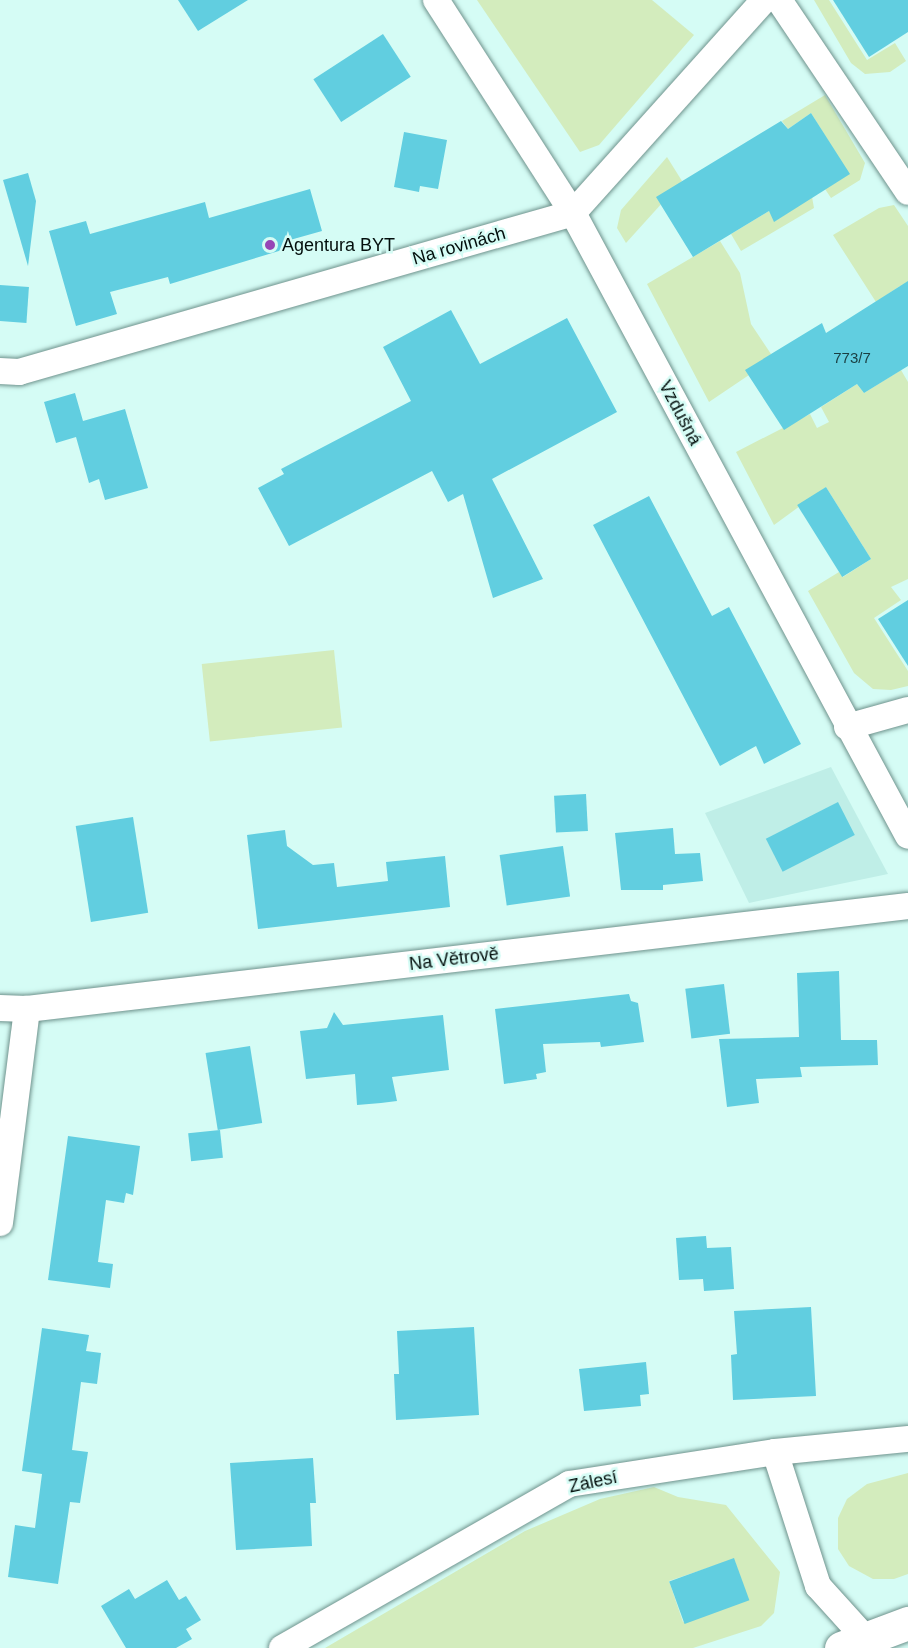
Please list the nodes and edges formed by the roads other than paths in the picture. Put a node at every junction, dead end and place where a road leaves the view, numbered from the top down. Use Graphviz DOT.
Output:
graph roads {
  1 [pos="436,0"];
  2 [pos="764,0"];
  3 [pos="779,0"];
  4 [pos="908,192"];
  5 [pos="573,213"];
  6 [pos="0,370"];
  7 [pos="908,710"];
  8 [pos="847,727"];
  9 [pos="908,836"];
  10 [pos="908,906"];
  11 [pos="0,1008"];
  12 [pos="27,1009"];
  13 [pos="0,1223"];
  14 [pos="908,1439"];
  15 [pos="775,1452"];
  16 [pos="908,1623"];
  17 [pos="860,1645"];
  18 [pos="282,1648"];
  1 -- 5 [label="street, Vzdušná"];
  2 -- 5 [label="street"];
  3 -- 4 [label="street"];
  5 -- 6 [label="street, Na rovinách"];
  5 -- 8 [label="street, Vzdušná"];
  7 -- 8 [label="street"];
  8 -- 9 [label="street, Vzdušná"];
  10 -- 12 [label="street, Na Větrově"];
  11 -- 12 [label="street, Na Větrově"];
  12 -- 13 [label="street"];
  14 -- 15 [label="street, Zálesí"];
  15 -- 17 [label="street"];
  15 -- 18 [label="street, Zálesí"];
  16 -- 17 [label="main road"];
}
